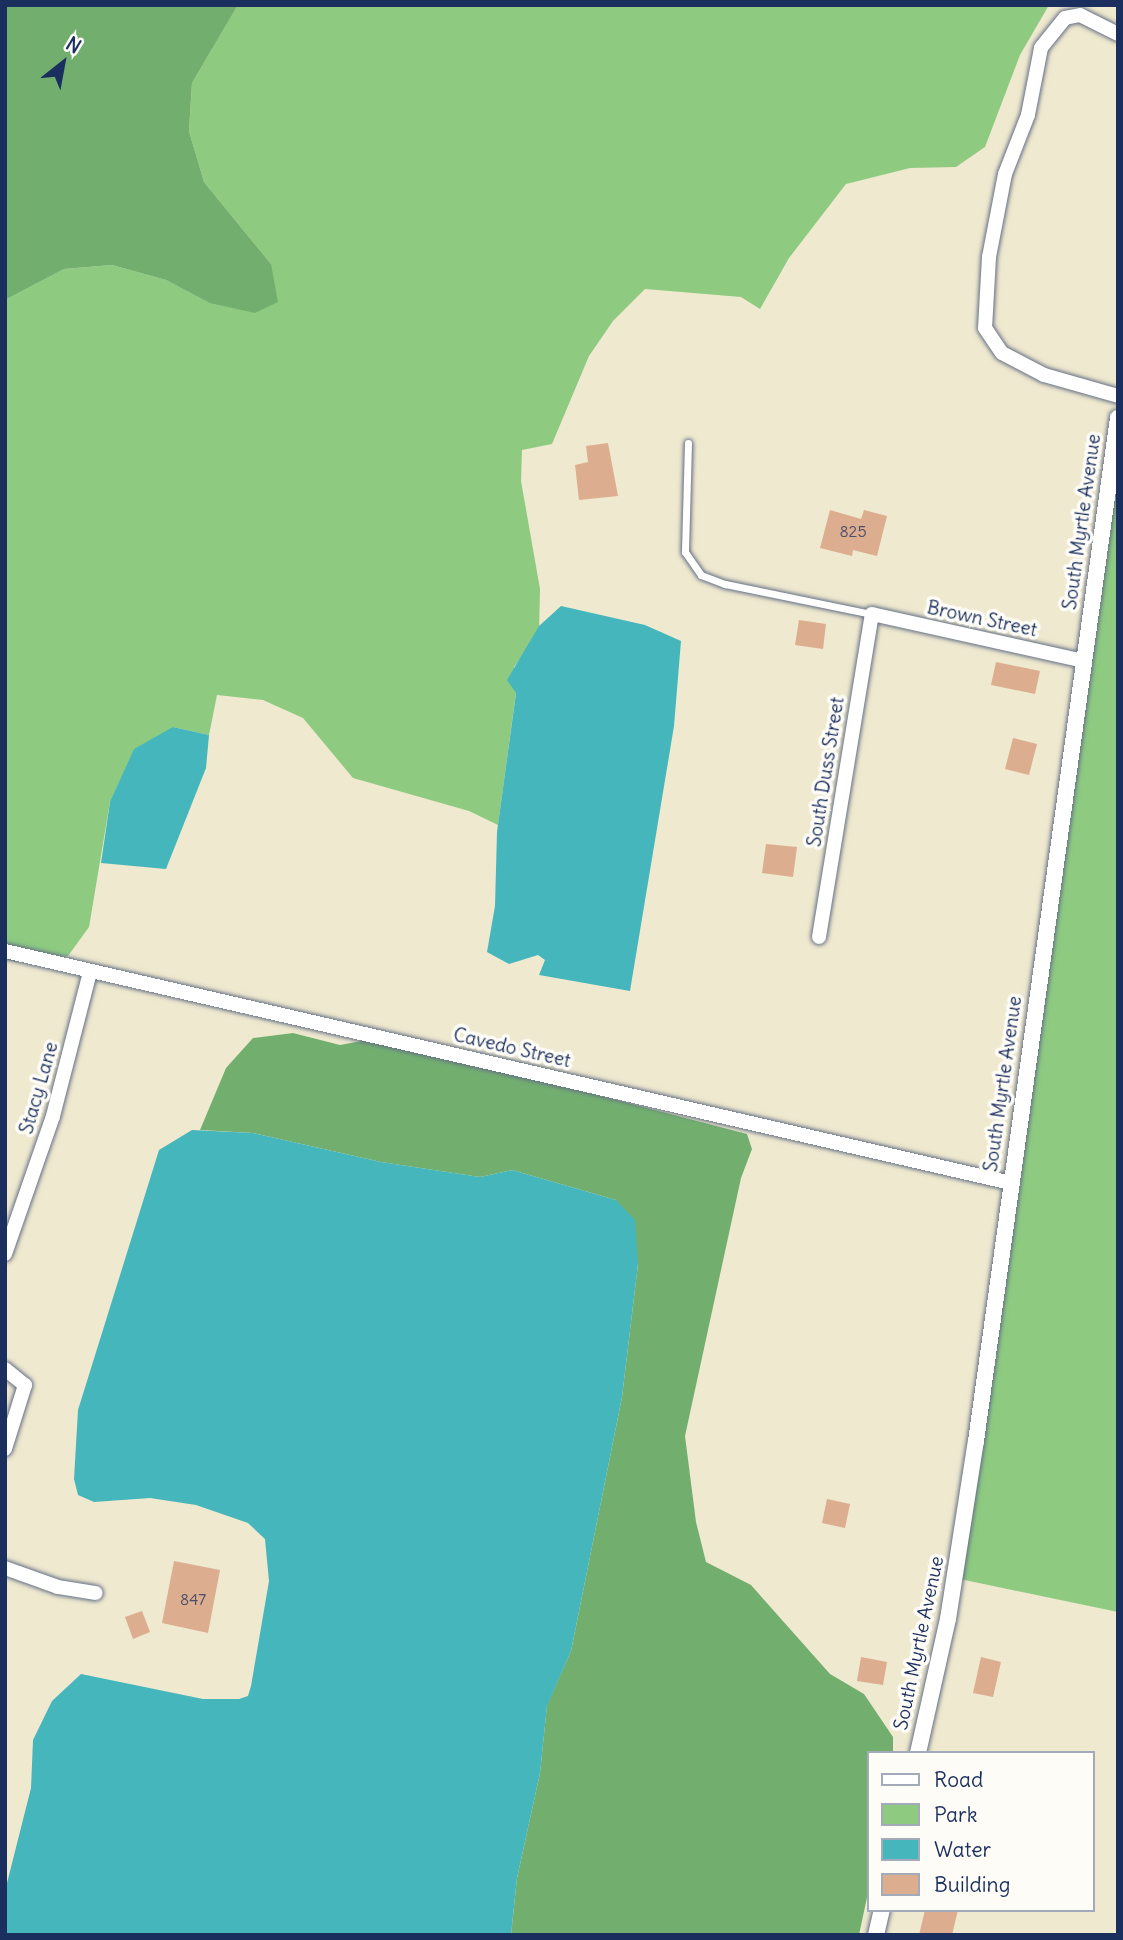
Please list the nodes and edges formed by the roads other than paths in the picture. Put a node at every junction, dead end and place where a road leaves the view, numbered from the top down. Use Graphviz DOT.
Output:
graph roads {
  1 [pos="1118,34"];
  2 [pos="1118,396"];
  3 [pos="1118,418"];
  4 [pos="688,443"];
  5 [pos="872,614"];
  6 [pos="1084,661"];
  7 [pos="819,937"];
  8 [pos="5,951"];
  9 [pos="90,972"];
  10 [pos="1011,1183"];
  11 [pos="5,1254"];
  12 [pos="5,1369"];
  13 [pos="5,1449"];
  14 [pos="5,1568"];
  15 [pos="96,1593"];
  16 [pos="918,1751"];
  17 [pos="882,1912"];
  18 [pos="876,1935"];
  1 -- 2 [label="street"];
  3 -- 6 [label="street, South Myrtle Avenue"];
  4 -- 5 [label="lane"];
  5 -- 6 [label="street, Brown Street"];
  5 -- 7 [label="street, South Duss Street"];
  6 -- 10 [label="street, South Myrtle Avenue"];
  8 -- 9 [label="street, Cavedo Street"];
  9 -- 10 [label="street, Cavedo Street"];
  9 -- 11 [label="street, Stacy Lane"];
  10 -- 16 [label="street, South Myrtle Avenue"];
  12 -- 13 [label="street"];
  14 -- 15 [label="street"];
  17 -- 18 [label="street"];
}
